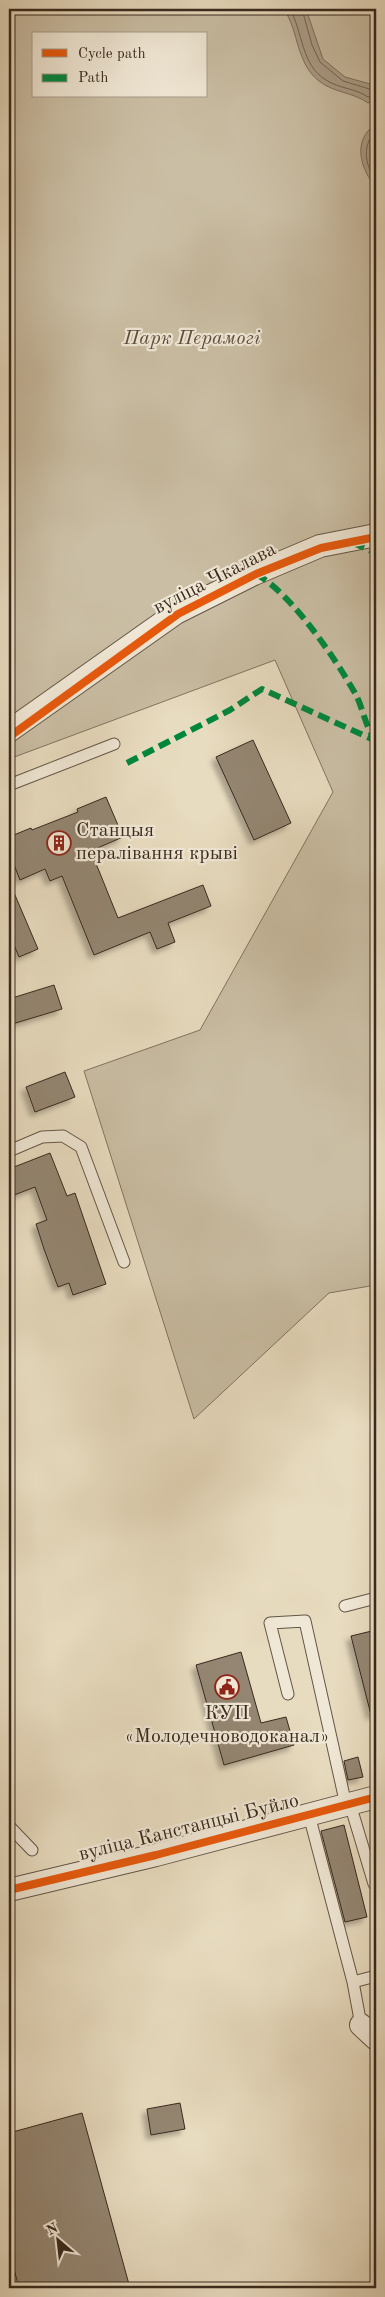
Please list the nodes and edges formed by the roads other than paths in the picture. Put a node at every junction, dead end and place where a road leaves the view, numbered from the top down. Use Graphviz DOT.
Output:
graph roads {
  1 [pos="376,535"];
  2 [pos="9,731"];
  3 [pos="114,744"];
  4 [pos="9,785"];
  5 [pos="9,1150"];
  6 [pos="124,1262"];
  7 [pos="376,1598"];
  8 [pos="345,1606"];
  9 [pos="288,1694"];
  10 [pos="376,1797"];
  11 [pos="348,1805"];
  12 [pos="309,1815"];
  13 [pos="9,1826"];
  14 [pos="32,1850"];
  15 [pos="374,1884"];
  16 [pos="9,1890"];
  17 [pos="376,1976"];
  18 [pos="353,1982"];
  19 [pos="369,2032"];
  1 -- 2 [label="street, вуліца Чкалава"];
  3 -- 4 [label="lane"];
  5 -- 6 [label="lane"];
  7 -- 8 [label="lane"];
  9 -- 11 [label="lane"];
  10 -- 11 [label="street, вуліца Канстанцыі Буйло"];
  11 -- 12 [label="street, вуліца Канстанцыі Буйло"];
  11 -- 15 [label="lane"];
  12 -- 16 [label="street, вуліца Канстанцыі Буйло"];
  12 -- 18 [label="lane"];
  13 -- 14 [label="lane"];
  17 -- 18 [label="lane"];
  18 -- 19 [label="lane"];
}
